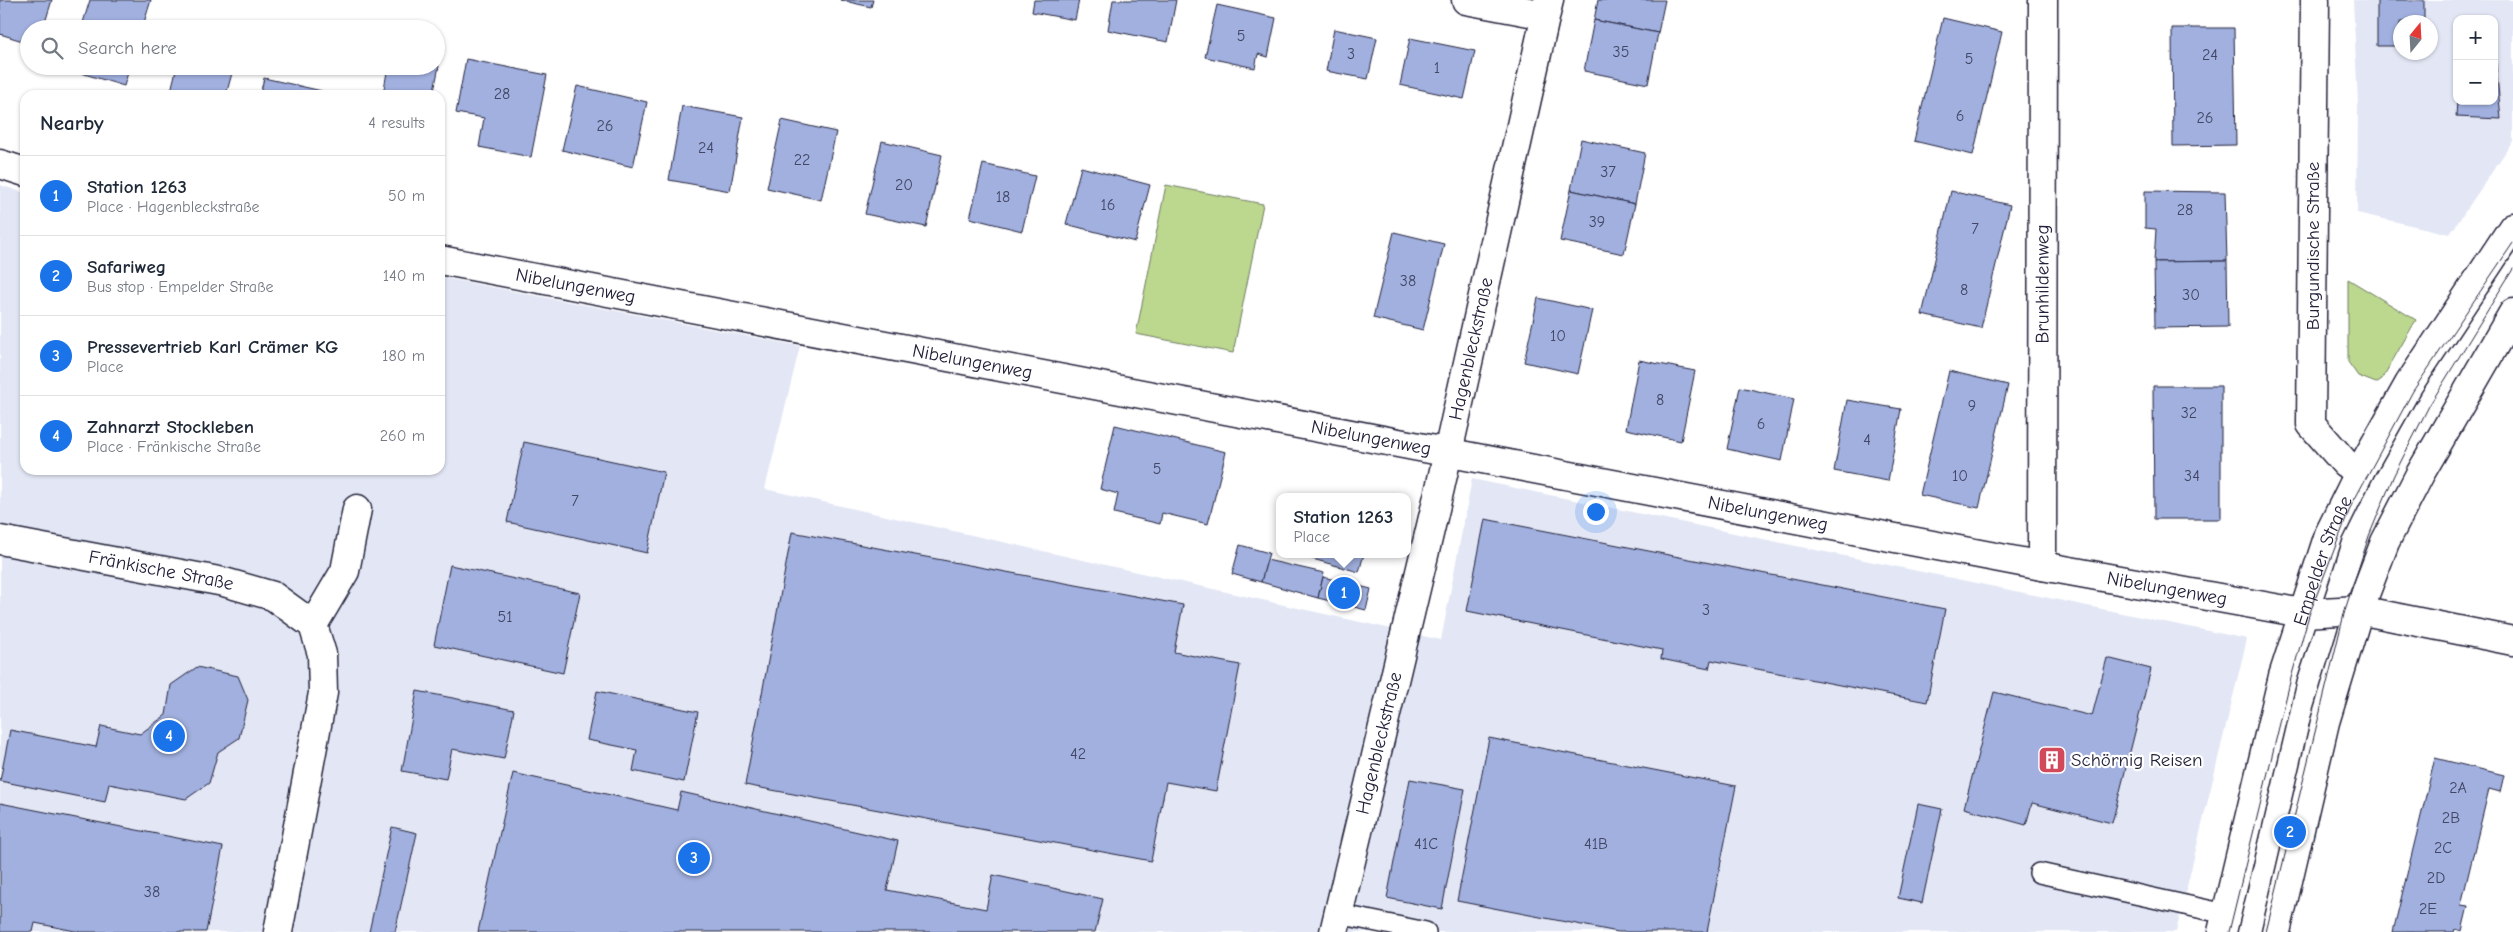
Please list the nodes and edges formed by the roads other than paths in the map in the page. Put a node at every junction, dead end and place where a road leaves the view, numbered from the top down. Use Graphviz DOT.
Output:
graph roads {
  1 [pos="1466,0"];
  2 [pos="2044,0"];
  3 [pos="2315,0"];
  4 [pos="1547,8"];
  5 [pos="0,164"];
  6 [pos="20,170"];
  7 [pos="2513,227"];
  8 [pos="445,261"];
  9 [pos="2513,313"];
  10 [pos="1448,451"];
  11 [pos="2360,471"];
  12 [pos="357,509"];
  13 [pos="0,540"];
  14 [pos="2042,566"];
  15 [pos="2359,610"];
  16 [pos="2302,613"];
  17 [pos="313,624"];
  18 [pos="2513,641"];
  19 [pos="2039,873"];
  20 [pos="1336,923"];
  21 [pos="2224,923"];
  22 [pos="278,932"];
  23 [pos="1426,932"];
  24 [pos="2276,932"];
  1 -- 4 [label="street"];
  2 -- 14 [label="street, Brunhildenweg"];
  3 -- 11 [label="street, Burgundische Straße"];
  4 -- 10 [label="street, Hagenbleckstraße"];
  5 -- 6 [label="street"];
  7 -- 11 [label="street, Empelder Straße"];
  8 -- 10 [label="street, Nibelungenweg"];
  9 -- 15 [label="street"];
  10 -- 14 [label="street, Nibelungenweg"];
  10 -- 20 [label="street, Hagenbleckstraße"];
  11 -- 16 [label="street, Empelder Straße"];
  12 -- 17 [label="street"];
  13 -- 17 [label="street, Fränkische Straße"];
  14 -- 16 [label="street, Nibelungenweg"];
  15 -- 16 [label="street, Nibelungenweg"];
  15 -- 18 [label="street, Nibelungenweg"];
  15 -- 24 [label="street"];
  16 -- 21 [label="street, Empelder Straße"];
  17 -- 22 [label="street"];
  19 -- 21 [label="lane"];
  20 -- 23 [label="lane"];
}
